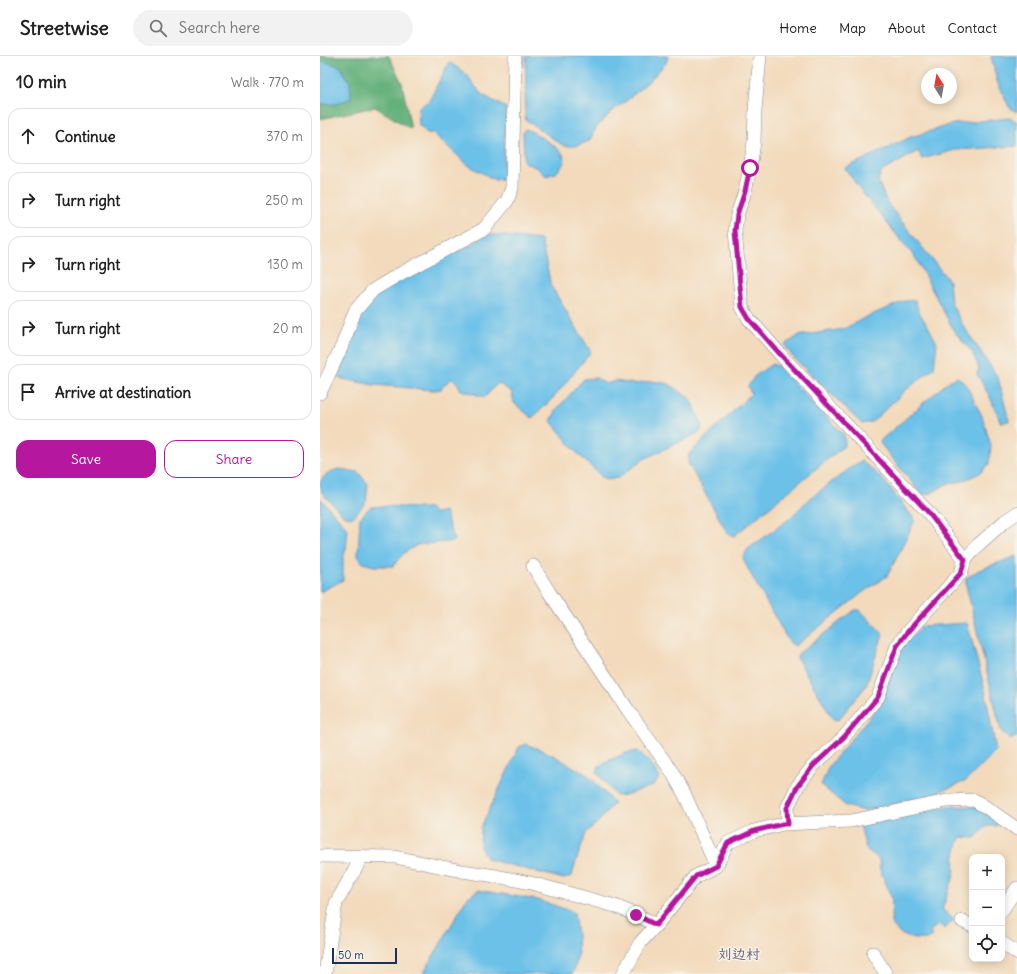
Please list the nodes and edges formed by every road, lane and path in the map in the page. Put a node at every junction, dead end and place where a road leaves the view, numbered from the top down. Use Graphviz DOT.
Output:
graph roads {
  1 [pos="515,56"];
  2 [pos="760,56"];
  3 [pos="320,393"];
  4 [pos="1017,513"];
  5 [pos="965,560"];
  6 [pos="533,566"];
  7 [pos="788,824"];
  8 [pos="1017,829"];
  9 [pos="320,856"];
  10 [pos="359,857"];
  11 [pos="716,866"];
  12 [pos="1017,888"];
  13 [pos="1005,906"];
  14 [pos="656,925"];
  15 [pos="1005,945"];
  16 [pos="873,953"];
  17 [pos="1017,953"];
  18 [pos="325,974"];
  19 [pos="623,974"];
  20 [pos="886,974"];
  1 -- 3 [label="street"];
  2 -- 5 [label="street"];
  4 -- 5 [label="street"];
  5 -- 7 [label="street"];
  6 -- 11 [label="street"];
  7 -- 8 [label="street"];
  7 -- 11 [label="street"];
  9 -- 10 [label="street"];
  10 -- 14 [label="street"];
  10 -- 18 [label="street"];
  11 -- 14 [label="street"];
  12 -- 13 [label="street"];
  14 -- 19 [label="street"];
  15 -- 17 [label="street"];
  16 -- 20 [label="street"];
}
